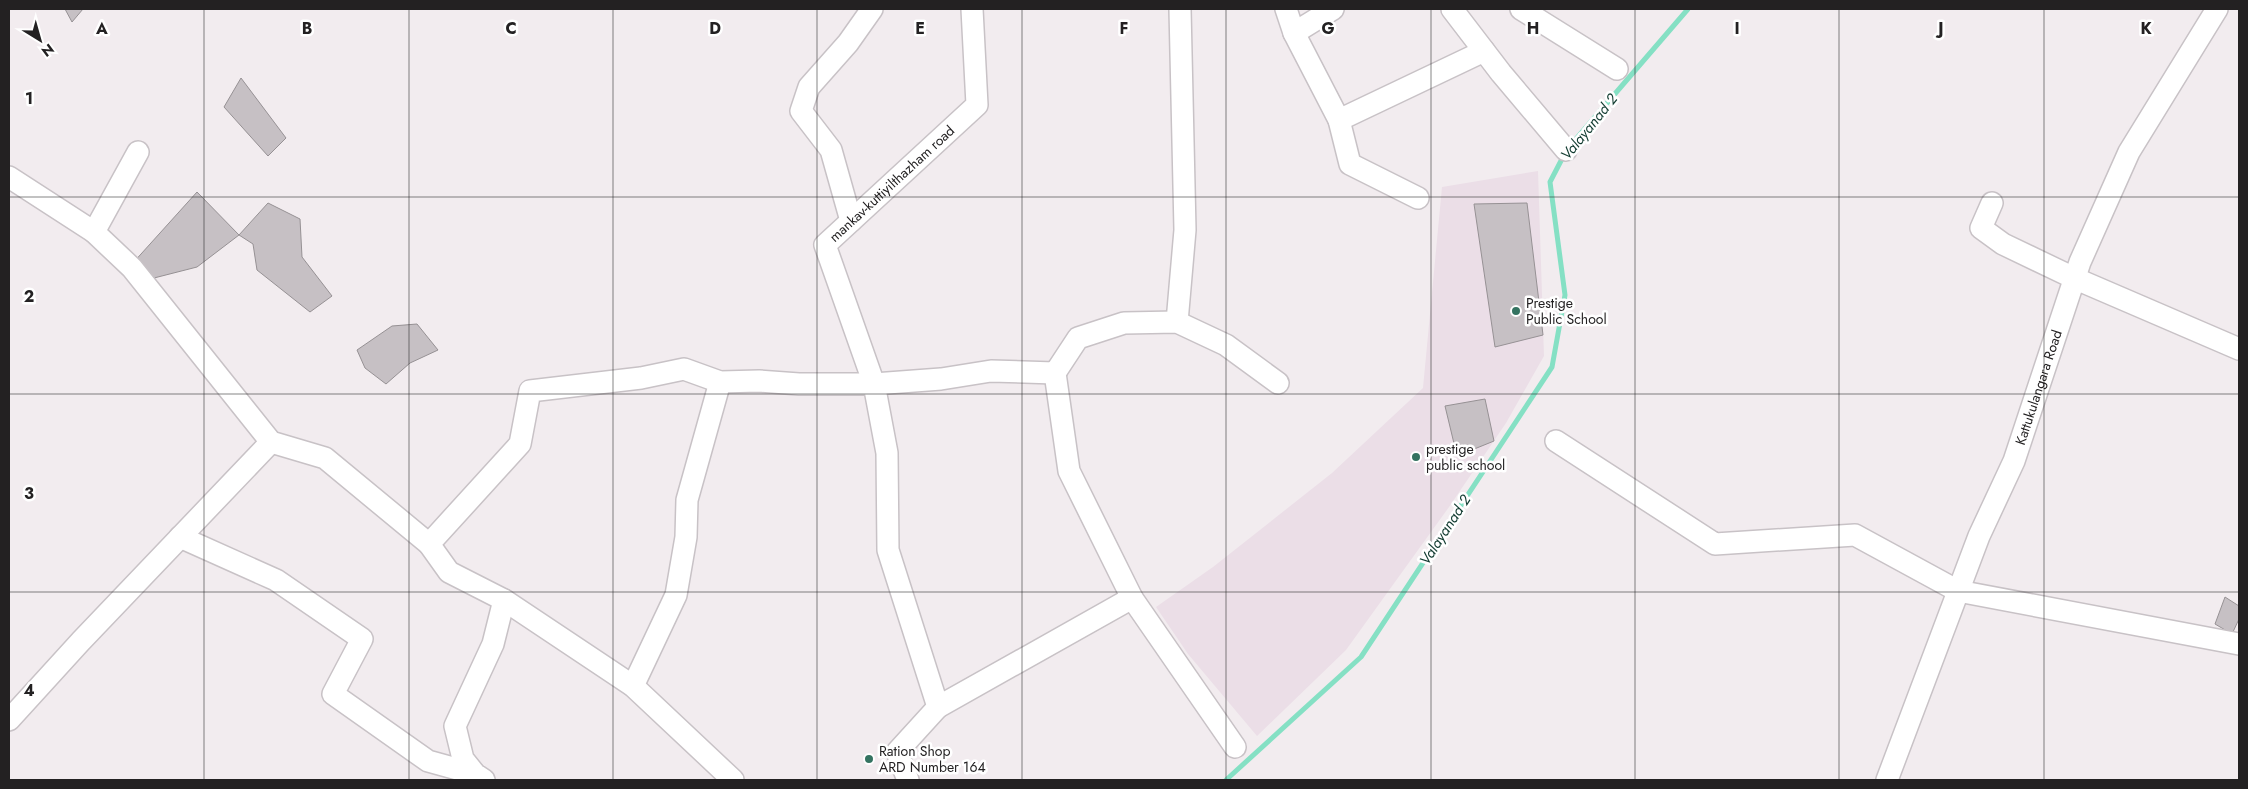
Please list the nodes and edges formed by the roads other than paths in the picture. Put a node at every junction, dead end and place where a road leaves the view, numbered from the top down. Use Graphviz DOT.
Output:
graph roads {
  1 [pos="872,9"];
  2 [pos="972,9"];
  3 [pos="1180,9"];
  4 [pos="1286,9"];
  5 [pos="1333,9"];
  6 [pos="1452,9"];
  7 [pos="1521,9"];
  8 [pos="2217,9"];
  9 [pos="1294,33"];
  10 [pos="1484,51"];
  11 [pos="1617,70"];
  12 [pos="1339,120"];
  13 [pos="1566,150"];
  14 [pos="138,152"];
  15 [pos="9,177"];
  16 [pos="1418,198"];
  17 [pos="1992,203"];
  18 [pos="851,221"];
  19 [pos="94,232"];
  20 [pos="2074,278"];
  21 [pos="1177,322"];
  22 [pos="2239,349"];
  23 [pos="1055,373"];
  24 [pos="720,382"];
  25 [pos="1278,383"];
  26 [pos="874,384"];
  27 [pos="1556,441"];
  28 [pos="271,442"];
  29 [pos="180,537"];
  30 [pos="429,544"];
  31 [pos="1958,591"];
  32 [pos="1132,598"];
  33 [pos="504,600"];
  34 [pos="2239,644"];
  35 [pos="633,686"];
  36 [pos="938,706"];
  37 [pos="9,720"];
  38 [pos="1235,747"];
  39 [pos="479,777"];
  40 [pos="733,780"];
  41 [pos="908,780"];
  42 [pos="1887,780"];
  1 -- 18 [label="street"];
  2 -- 18 [label="street, mankav-kuttiyilthazham road"];
  3 -- 21 [label="street"];
  4 -- 9 [label="street"];
  5 -- 9 [label="street"];
  6 -- 10 [label="street"];
  7 -- 11 [label="street"];
  8 -- 20 [label="street, Kattukulangara Road"];
  9 -- 12 [label="street"];
  10 -- 12 [label="street"];
  10 -- 13 [label="street"];
  12 -- 16 [label="street"];
  14 -- 19 [label="street"];
  15 -- 19 [label="street"];
  17 -- 20 [label="street"];
  18 -- 26 [label="street, mankav-kuttiyilthazham road"];
  19 -- 28 [label="street"];
  20 -- 22 [label="street"];
  20 -- 31 [label="street, Kattukulangara Road"];
  21 -- 23 [label="street"];
  21 -- 25 [label="street"];
  23 -- 26 [label="street"];
  23 -- 32 [label="street"];
  24 -- 26 [label="street"];
  24 -- 30 [label="street"];
  24 -- 35 [label="street"];
  26 -- 36 [label="street, mankav-kuttiyilthazham road"];
  27 -- 31 [label="street"];
  28 -- 29 [label="street"];
  28 -- 30 [label="street"];
  29 -- 37 [label="street"];
  29 -- 39 [label="street"];
  30 -- 33 [label="street"];
  31 -- 34 [label="street"];
  31 -- 42 [label="street, Kattukulangara Road"];
  32 -- 36 [label="street"];
  32 -- 38 [label="street"];
  33 -- 35 [label="street"];
  33 -- 39 [label="street"];
  35 -- 40 [label="street"];
  36 -- 41 [label="street"];
}
